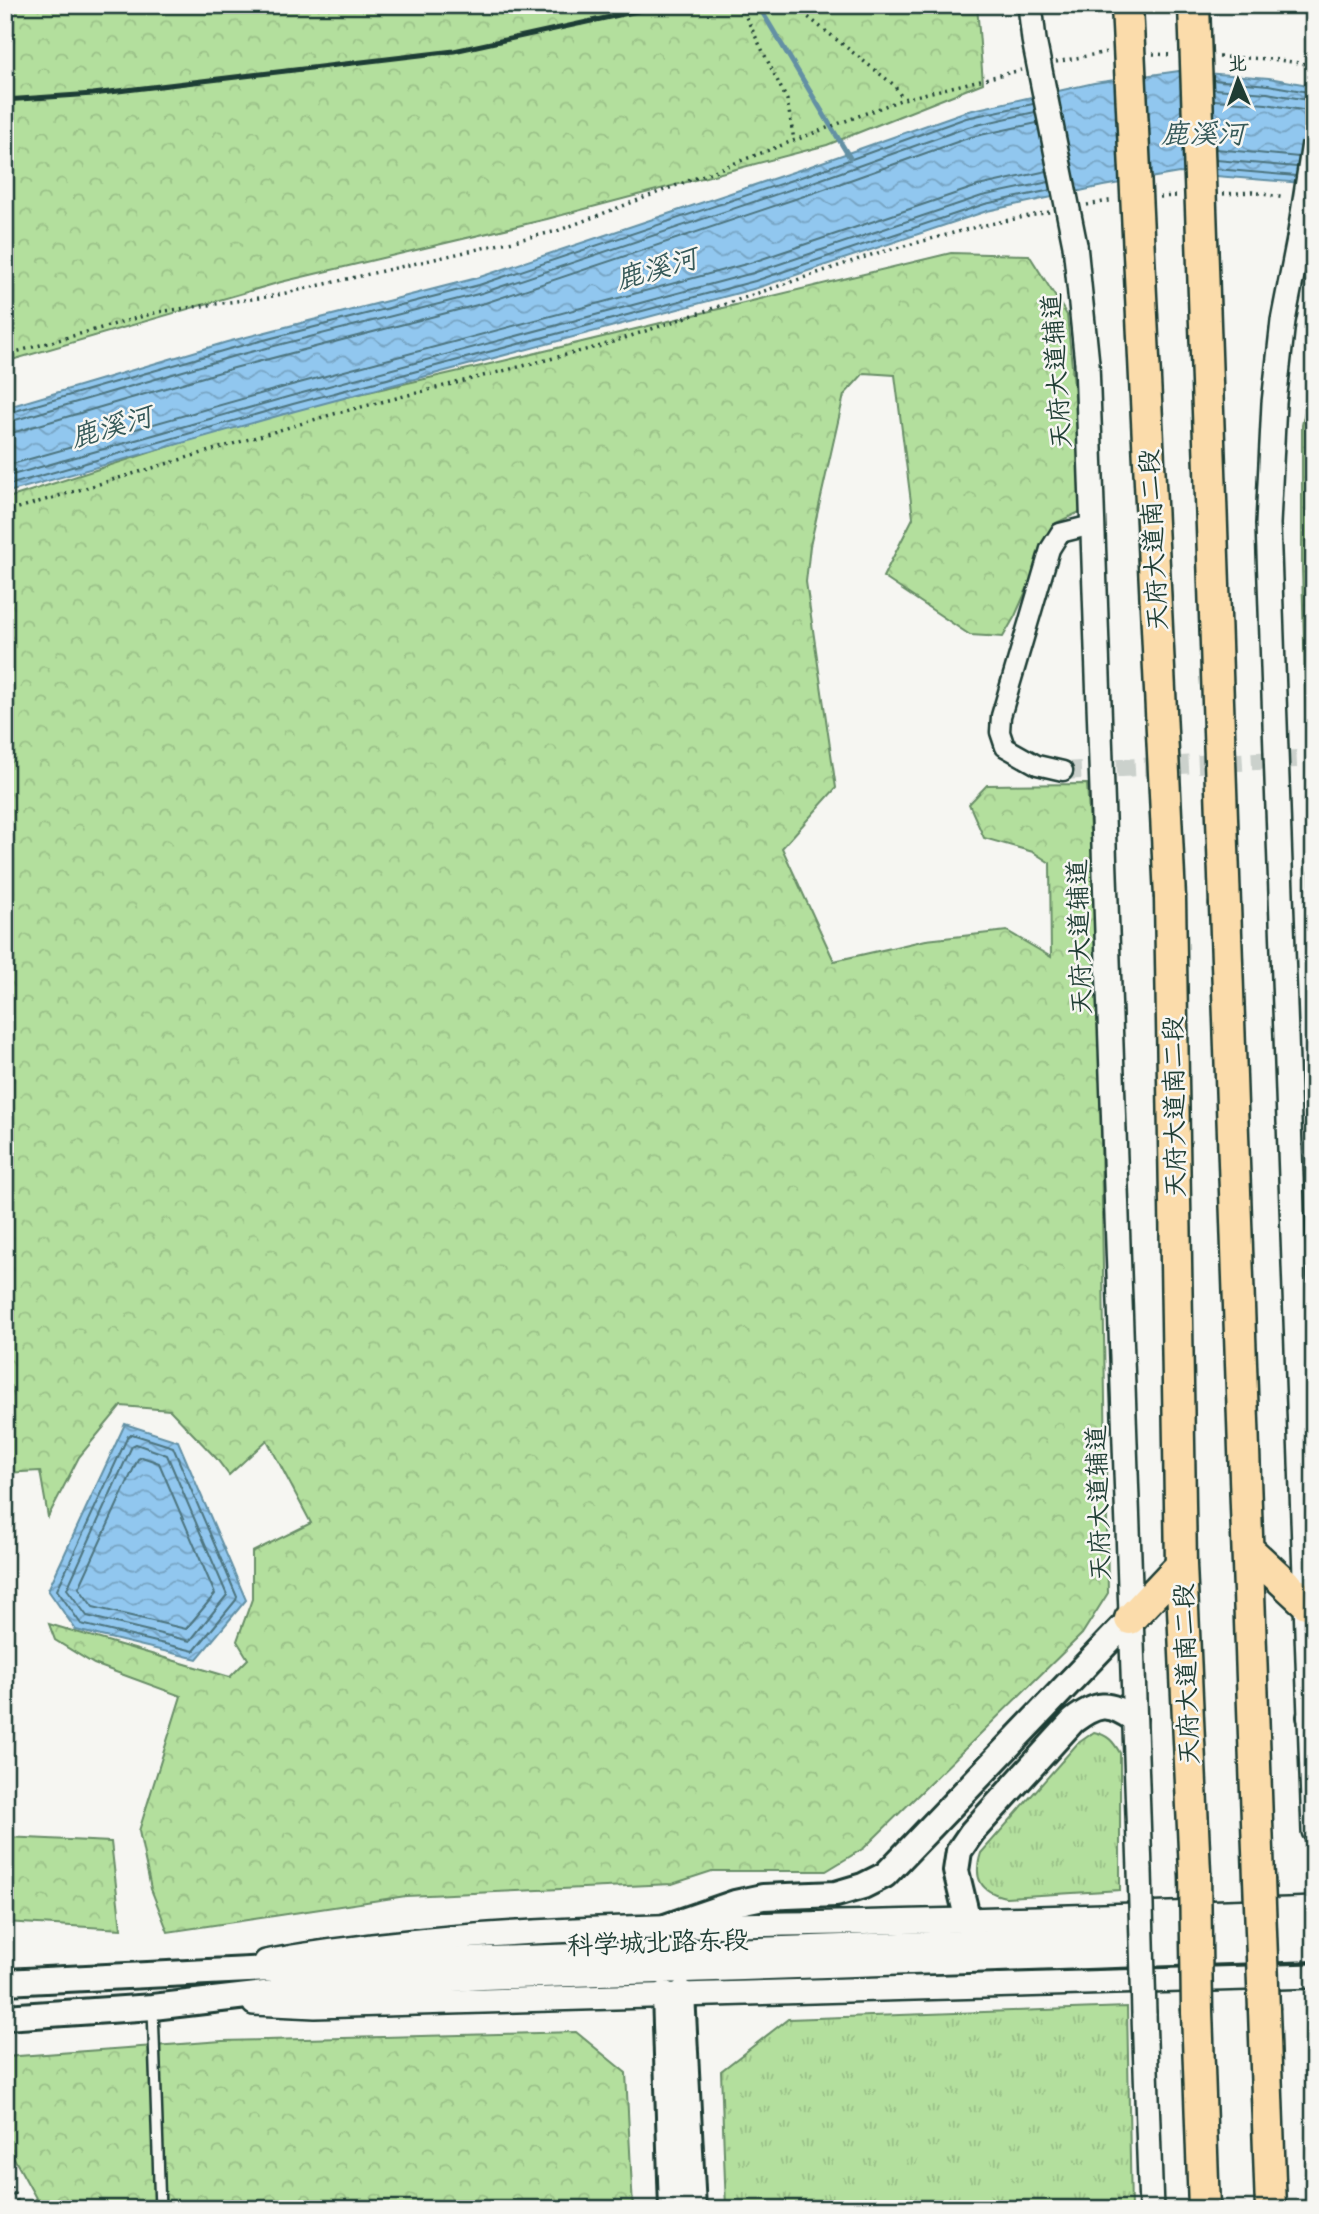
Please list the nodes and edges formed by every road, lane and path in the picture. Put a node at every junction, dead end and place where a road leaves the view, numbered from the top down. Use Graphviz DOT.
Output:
graph roads {
  1 [pos="740,5"];
  2 [pos="802,5"];
  3 [pos="1030,5"];
  4 [pos="1127,5"];
  5 [pos="1194,5"];
  6 [pos="1117,52"];
  7 [pos="1143,53"];
  8 [pos="1181,55"];
  9 [pos="1207,56"];
  10 [pos="1054,63"];
  11 [pos="1314,65"];
  12 [pos="1029,69"];
  13 [pos="903,99"];
  14 [pos="794,140"];
  15 [pos="1314,143"];
  16 [pos="1212,194"];
  17 [pos="1185,196"];
  18 [pos="1158,197"];
  19 [pos="1118,199"];
  20 [pos="1289,199"];
  21 [pos="1080,206"];
  22 [pos="1055,211"];
  23 [pos="5,355"];
  24 [pos="5,512"];
  25 [pos="1092,525"];
  26 [pos="1063,771"];
  27 [pos="1248,1549"];
  28 [pos="1181,1565"];
  29 [pos="1310,1607"];
  30 [pos="1130,1619"];
  31 [pos="1312,1716"];
  32 [pos="1134,1719"];
  33 [pos="1314,1831"];
  34 [pos="1314,1909"];
  35 [pos="968,1921"];
  36 [pos="664,1927"];
  37 [pos="1314,1931"];
  38 [pos="1314,1948"];
  39 [pos="229,1969"];
  40 [pos="1314,1976"];
  41 [pos="5,1982"];
  42 [pos="673,1994"];
  43 [pos="205,2000"];
  44 [pos="153,2007"];
  45 [pos="5,2017"];
  46 [pos="5,2174"];
  47 [pos="21,2209"];
  48 [pos="160,2209"];
  49 [pos="672,2209"];
  50 [pos="693,2209"];
  51 [pos="1151,2209"];
  52 [pos="1204,2209"];
  53 [pos="1271,2209"];
  1 -- 14 [label="path"];
  2 -- 13 [label="path"];
  3 -- 25 [label="street, 天府大道辅道, bridge"];
  4 -- 28 [label="highway, 天府大道南二段, bridge"];
  5 -- 27 [label="highway, bridge"];
  6 -- 10 [label="path"];
  7 -- 8 [label="path"];
  9 -- 11 [label="path"];
  12 -- 13 [label="path"];
  13 -- 14 [label="path"];
  14 -- 23 [label="path"];
  15 -- 29 [label="street, bridge"];
  16 -- 20 [label="path"];
  17 -- 18 [label="path"];
  19 -- 21 [label="path"];
  22 -- 24 [label="path"];
  25 -- 26 [label="street"];
  25 -- 30 [label="street, 天府大道辅道"];
  27 -- 29 [label="highway"];
  27 -- 53 [label="highway, bridge"];
  28 -- 30 [label="highway"];
  28 -- 52 [label="highway, 天府大道南二段, bridge"];
  29 -- 31 [label="street"];
  30 -- 32 [label="street, 天府大道辅道"];
  30 -- 36 [label="main road"];
  31 -- 33 [label="street"];
  32 -- 35 [label="main road"];
  32 -- 51 [label="street, 天府大道辅道, bridge"];
  34 -- 35 [label="street"];
  35 -- 36 [label="street"];
  36 -- 39 [label="street"];
  37 -- 39 [label="main road, 科学城北路东段"];
  38 -- 43 [label="main road, 科学城北路东段"];
  39 -- 41 [label="main road, 科学城北路东段"];
  40 -- 42 [label="street"];
  42 -- 43 [label="street"];
  42 -- 49 [label="main road"];
  42 -- 50 [label="main road"];
  43 -- 44 [label="main road, 科学城北路东段"];
  44 -- 45 [label="main road, 科学城北路东段"];
  44 -- 48 [label="lane"];
  46 -- 47 [label="path"];
}
